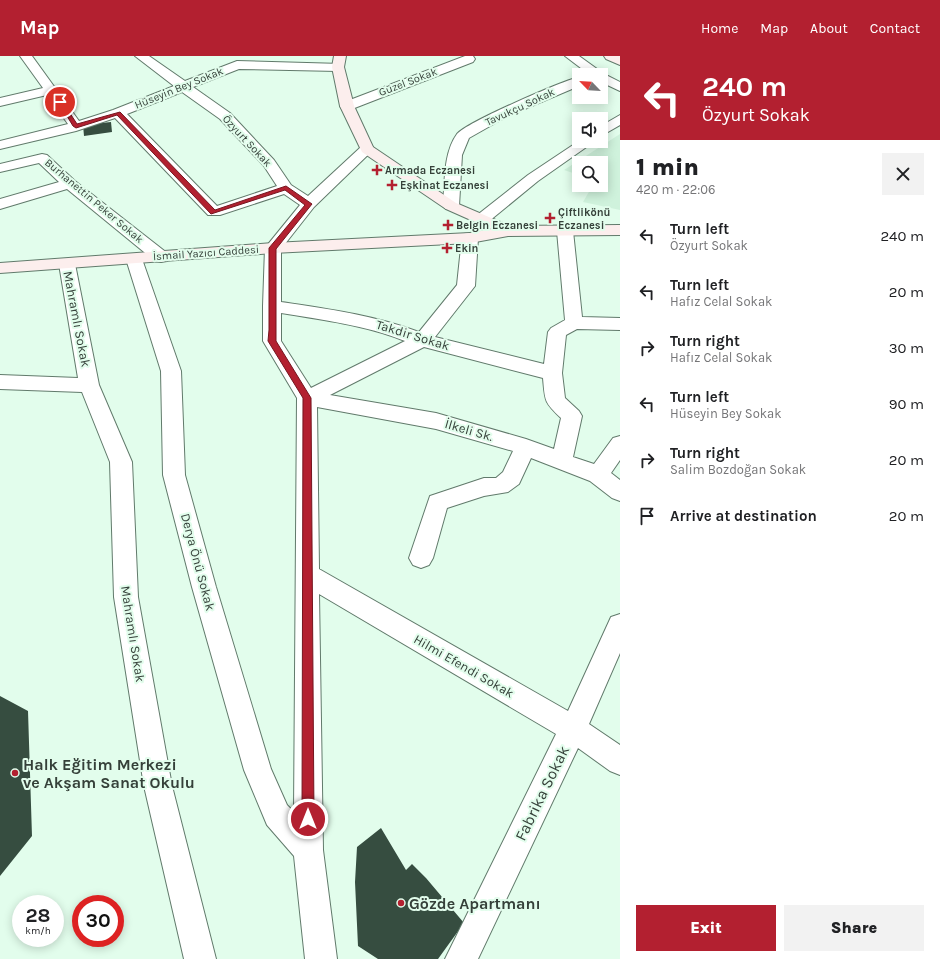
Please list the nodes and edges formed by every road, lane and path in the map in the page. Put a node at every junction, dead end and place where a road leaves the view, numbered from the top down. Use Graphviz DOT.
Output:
graph roads {
  1 [pos="26,56"];
  2 [pos="141,56"];
  3 [pos="571,56"];
  4 [pos="610,56"];
  5 [pos="469,59"];
  6 [pos="238,60"];
  7 [pos="339,61"];
  8 [pos="620,62"];
  9 [pos="587,68"];
  10 [pos="608,81"];
  11 [pos="572,84"];
  12 [pos="183,87"];
  13 [pos="620,87"];
  14 [pos="52,90"];
  15 [pos="0,102"];
  16 [pos="347,106"];
  17 [pos="118,113"];
  18 [pos="620,120"];
  19 [pos="76,126"];
  20 [pos="608,128"];
  21 [pos="0,145"];
  22 [pos="367,148"];
  23 [pos="577,148"];
  24 [pos="0,168"];
  25 [pos="70,184"];
  26 [pos="286,188"];
  27 [pos="0,204"];
  28 [pos="309,204"];
  29 [pos="451,206"];
  30 [pos="482,219"];
  31 [pos="620,230"];
  32 [pos="508,231"];
  33 [pos="565,231"];
  34 [pos="470,238"];
  35 [pos="273,248"];
  36 [pos="161,257"];
  37 [pos="134,259"];
  38 [pos="67,264"];
  39 [pos="0,268"];
  40 [pos="272,306"];
  41 [pos="574,323"];
  42 [pos="620,324"];
  43 [pos="422,340"];
  44 [pos="552,373"];
  45 [pos="0,382"];
  46 [pos="89,385"];
  47 [pos="307,398"];
  48 [pos="620,444"];
  49 [pos="526,447"];
  50 [pos="562,461"];
  51 [pos="598,474"];
  52 [pos="620,492"];
  53 [pos="421,558"];
  54 [pos="307,574"];
  55 [pos="620,625"];
  56 [pos="573,729"];
  57 [pos="620,761"];
  58 [pos="308,850"];
  59 [pos="200,959"];
  60 [pos="321,959"];
  61 [pos="461,959"];
  1 -- 14 [label="street"];
  2 -- 12 [label="street, Özyurt Sokak"];
  3 -- 9 [label="street"];
  4 -- 8 [label="street"];
  5 -- 16 [label="street, Güzel Sokak"];
  6 -- 7 [label="street, Hüseyin Bey Sokak"];
  6 -- 12 [label="street, Hüseyin Bey Sokak"];
  7 -- 16 [label="street"];
  10 -- 13 [label="street"];
  11 -- 29 [label="street, Tavukçu Sokak"];
  12 -- 17 [label="street, Hüseyin Bey Sokak"];
  12 -- 26 [label="street, Özyurt Sokak"];
  14 -- 15 [label="street"];
  14 -- 19 [label="street"];
  16 -- 22 [label="street"];
  17 -- 19 [label="street, Hüseyin Bey Sokak"];
  17 -- 26 [label="street"];
  18 -- 20 [label="street"];
  19 -- 21 [label="street, Hüseyin Bey Sokak"];
  22 -- 28 [label="street"];
  22 -- 29 [label="street"];
  23 -- 30 [label="street"];
  24 -- 25 [label="street, Burhanettin Peker Sokak"];
  25 -- 27 [label="street"];
  25 -- 36 [label="street, Burhanettin Peker Sokak"];
  26 -- 28 [label="street, Özyurt Sokak"];
  28 -- 35 [label="street"];
  29 -- 30 [label="street"];
  30 -- 32 [label="street"];
  31 -- 33 [label="street"];
  32 -- 33 [label="street"];
  32 -- 34 [label="street, İsmail Yazıcı Caddesi"];
  33 -- 41 [label="street"];
  34 -- 35 [label="street, İsmail Yazıcı Caddesi"];
  34 -- 43 [label="street"];
  35 -- 36 [label="street, İsmail Yazıcı Caddesi"];
  35 -- 40 [label="street"];
  36 -- 37 [label="street, İsmail Yazıcı Caddesi"];
  37 -- 38 [label="street, İsmail Yazıcı Caddesi"];
  37 -- 58 [label="street, Derya Önü Sokak"];
  38 -- 39 [label="street, İsmail Yazıcı Caddesi"];
  38 -- 46 [label="street, Mahramlı Sokak"];
  40 -- 43 [label="street, Takdir Sokak"];
  40 -- 47 [label="street"];
  41 -- 42 [label="street"];
  41 -- 44 [label="street"];
  43 -- 44 [label="street, Takdir Sokak"];
  43 -- 47 [label="street"];
  44 -- 50 [label="street"];
  45 -- 46 [label="street"];
  46 -- 59 [label="street, Mahramlı Sokak"];
  47 -- 49 [label="street, İlkeli Sk."];
  47 -- 54 [label="street"];
  48 -- 51 [label="street"];
  49 -- 50 [label="street, İlkeli Sk."];
  49 -- 53 [label="street"];
  50 -- 51 [label="street, İlkeli Sk."];
  51 -- 52 [label="street, İlkeli Sk."];
  54 -- 56 [label="street, Hilmi Efendi Sokak"];
  54 -- 58 [label="street"];
  55 -- 56 [label="street, Fabrika Sokak"];
  56 -- 57 [label="street, Hilmi Efendi Sokak"];
  56 -- 61 [label="street, Fabrika Sokak"];
  58 -- 60 [label="street"];
}
